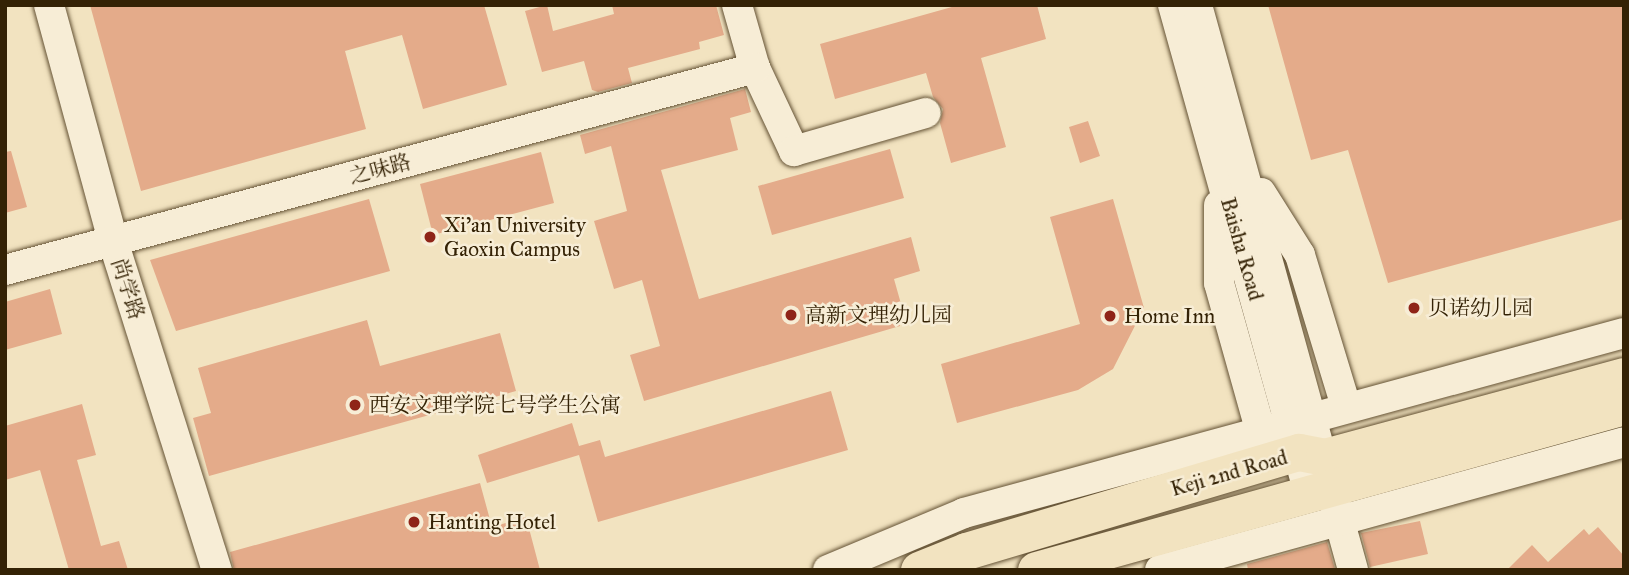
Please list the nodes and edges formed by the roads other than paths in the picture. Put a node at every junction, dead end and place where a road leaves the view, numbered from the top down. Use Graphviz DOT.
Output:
graph roads {
  1 [pos="49,5"];
  2 [pos="737,5"];
  3 [pos="1173,5"];
  4 [pos="1198,5"];
  5 [pos="755,68"];
  6 [pos="926,113"];
  7 [pos="1231,167"];
  8 [pos="113,241"];
  9 [pos="5,270"];
  10 [pos="1624,333"];
  11 [pos="1624,376"];
  12 [pos="1624,405"];
  13 [pos="1346,406"];
  14 [pos="1260,429"];
  15 [pos="1624,442"];
  16 [pos="1315,463"];
  17 [pos="217,570"];
  18 [pos="828,570"];
  19 [pos="919,570"];
  20 [pos="1036,570"];
  21 [pos="1160,570"];
  22 [pos="1353,570"];
  1 -- 8 [label="street, 尚学路"];
  2 -- 5 [label="street"];
  3 -- 7 [label="street, Baisha Road"];
  4 -- 7 [label="street, Baisha Road"];
  5 -- 6 [label="street"];
  5 -- 8 [label="street, 之味路"];
  7 -- 13 [label="street"];
  7 -- 14 [label="street"];
  7 -- 16 [label="street, Baisha Road"];
  8 -- 9 [label="street, 之味路"];
  8 -- 17 [label="street, 尚学路"];
  10 -- 13 [label="street"];
  11 -- 16 [label="main road, Keji 2nd Road"];
  12 -- 16 [label="main road, Keji 2nd Road"];
  13 -- 16 [label="street"];
  14 -- 16 [label="street"];
  14 -- 18 [label="street"];
  15 -- 16 [label="street"];
  16 -- 19 [label="main road, Keji 2nd Road"];
  16 -- 20 [label="main road, Keji 2nd Road"];
  16 -- 21 [label="street"];
  16 -- 22 [label="street, Baisha Road"];
}
